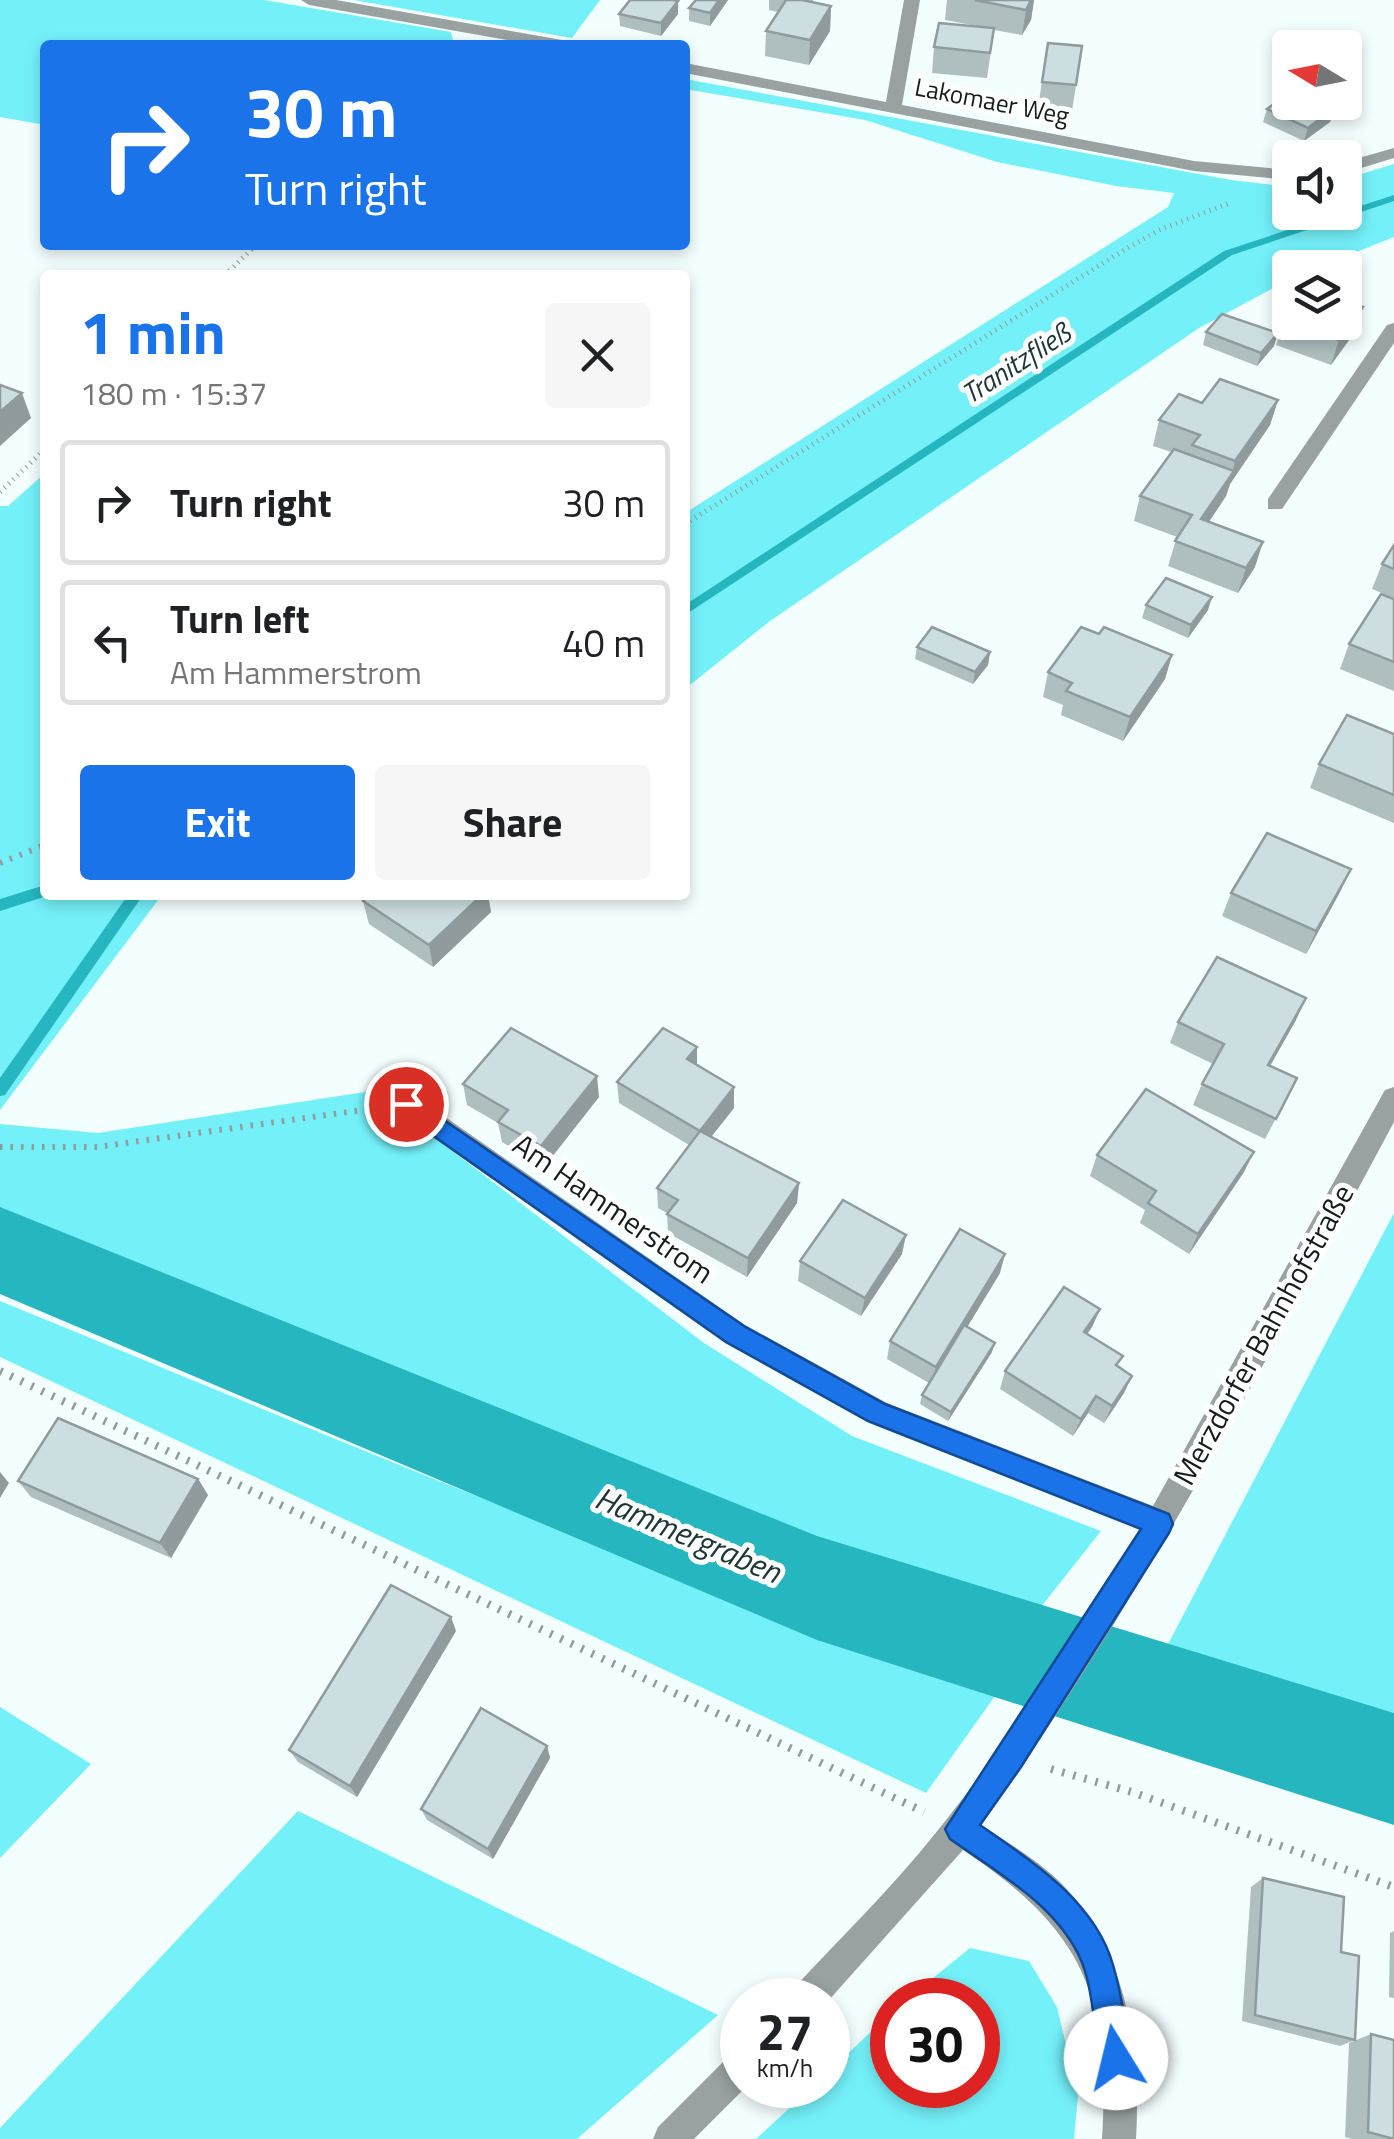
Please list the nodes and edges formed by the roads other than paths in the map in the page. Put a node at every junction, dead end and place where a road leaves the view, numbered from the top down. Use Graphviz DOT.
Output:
graph roads {
  1 [pos="309,0"];
  2 [pos="912,0"];
  3 [pos="534,40"];
  4 [pos="690,69"];
  5 [pos="893,106"];
  6 [pos="1394,153"];
  7 [pos="1362,163"];
  8 [pos="1272,173"];
  9 [pos="1394,329"];
  10 [pos="1276,504"];
  11 [pos="1394,1098"];
  12 [pos="406,1104"];
  13 [pos="1160,1524"];
  14 [pos="960,1829"];
  15 [pos="826,1978"];
  16 [pos="720,2089"];
  17 [pos="670,2139"];
  18 [pos="1119,2139"];
  1 -- 3 [label="street"];
  2 -- 5 [label="street"];
  4 -- 5 [label="street, Lakomaer Weg"];
  5 -- 8 [label="street, Lakomaer Weg"];
  6 -- 7 [label="street"];
  9 -- 10 [label="street"];
  11 -- 13 [label="street, Merzdorfer Bahnhofstraße"];
  12 -- 13 [label="street, Am Hammerstrom"];
  13 -- 14 [label="street, Merzdorfer Bahnhofstraße"];
  14 -- 15 [label="street, Merzdorfer Bahnhofstraße"];
  14 -- 18 [label="street"];
  16 -- 17 [label="street"];
}
